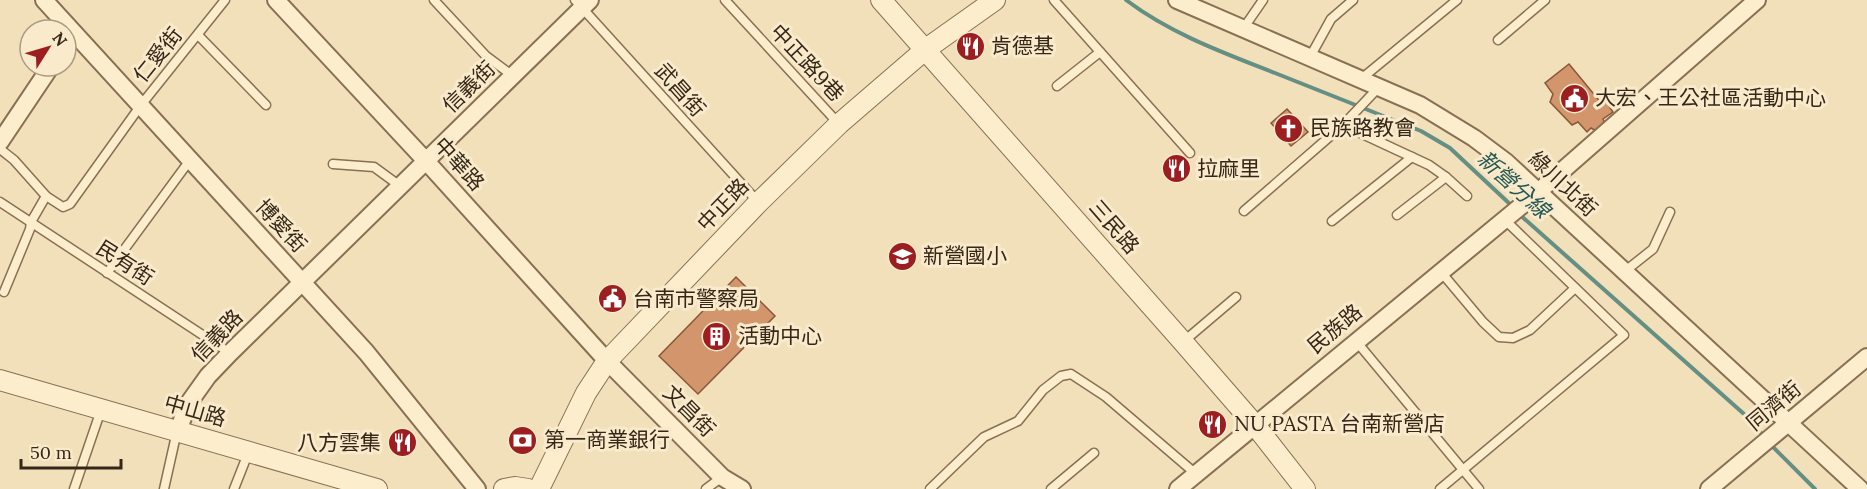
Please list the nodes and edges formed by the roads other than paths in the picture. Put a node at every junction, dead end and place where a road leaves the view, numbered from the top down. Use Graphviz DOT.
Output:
graph roads {
  1 [pos="44,0"];
  2 [pos="225,0"];
  3 [pos="276,0"];
  4 [pos="434,0"];
  5 [pos="725,0"];
  6 [pos="881,0"];
  7 [pos="995,0"];
  8 [pos="1054,0"];
  9 [pos="1177,0"];
  10 [pos="1263,0"];
  11 [pos="1353,0"];
  12 [pos="1458,0"];
  13 [pos="1545,0"];
  14 [pos="1757,0"];
  15 [pos="583,3"];
  16 [pos="56,18"];
  17 [pos="1243,28"];
  18 [pos="198,35"];
  19 [pos="1498,40"];
  20 [pos="78,46"];
  21 [pos="926,50"];
  22 [pos="1100,52"];
  23 [pos="1310,57"];
  24 [pos="513,76"];
  25 [pos="43,78"];
  26 [pos="1361,79"];
  27 [pos="1057,86"];
  28 [pos="1374,92"];
  29 [pos="141,105"];
  30 [pos="266,105"];
  31 [pos="839,124"];
  32 [pos="1343,125"];
  33 [pos="0,142"];
  34 [pos="0,149"];
  35 [pos="1190,153"];
  36 [pos="1412,157"];
  37 [pos="190,160"];
  38 [pos="426,161"];
  39 [pos="333,164"];
  40 [pos="1446,177"];
  41 [pos="400,186"];
  42 [pos="46,196"];
  43 [pos="1467,196"];
  44 [pos="1532,196"];
  45 [pos="0,202"];
  46 [pos="758,203"];
  47 [pos="1244,211"];
  48 [pos="1670,212"];
  49 [pos="1397,215"];
  50 [pos="1504,219"];
  51 [pos="1332,221"];
  52 [pos="31,222"];
  53 [pos="1441,272"];
  54 [pos="107,273"];
  55 [pos="1624,273"];
  56 [pos="302,282"];
  57 [pos="1575,288"];
  58 [pos="4,292"];
  59 [pos="1236,297"];
  60 [pos="1356,341"];
  61 [pos="1183,342"];
  62 [pos="231,353"];
  63 [pos="1867,357"];
  64 [pos="607,361"];
  65 [pos="0,380"];
  66 [pos="101,410"];
  67 [pos="1789,422"];
  68 [pos="1255,426"];
  69 [pos="178,431"];
  70 [pos="249,451"];
  71 [pos="1094,453"];
  72 [pos="1463,470"];
  73 [pos="1196,474"];
  74 [pos="722,477"];
  75 [pos="74,489"];
  76 [pos="164,489"];
  77 [pos="234,489"];
  78 [pos="377,489"];
  79 [pos="477,489"];
  80 [pos="504,489"];
  81 [pos="528,489"];
  82 [pos="539,489"];
  83 [pos="706,489"];
  84 [pos="742,489"];
  85 [pos="930,489"];
  86 [pos="1051,489"];
  87 [pos="1178,489"];
  88 [pos="1305,489"];
  89 [pos="1440,489"];
  90 [pos="1479,489"];
  91 [pos="1709,489"];
  92 [pos="1860,489"];
  1 -- 16 [label="street, 博愛街"];
  2 -- 18 [label="lane, 仁愛街"];
  3 -- 38 [label="street, 中華路"];
  4 -- 24 [label="lane"];
  5 -- 31 [label="lane, 中正路9巷"];
  6 -- 21 [label="street, 三民路"];
  7 -- 21 [label="street, 中正路"];
  8 -- 22 [label="lane"];
  9 -- 17 [label="street, 綠川北街"];
  10 -- 17 [label="lane"];
  11 -- 23 [label="lane"];
  12 -- 26 [label="lane"];
  13 -- 19 [label="lane"];
  14 -- 44 [label="street"];
  15 -- 24 [label="street, 信義街"];
  15 -- 46 [label="lane, 武昌街"];
  17 -- 23 [label="street, 綠川北街"];
  18 -- 29 [label="lane, 仁愛街"];
  18 -- 30 [label="lane"];
  20 -- 29 [label="street, 博愛街"];
  21 -- 31 [label="street, 中正路"];
  21 -- 61 [label="street, 三民路"];
  22 -- 27 [label="lane"];
  22 -- 35 [label="lane"];
  23 -- 26 [label="street, 綠川北街"];
  24 -- 38 [label="street, 信義街"];
  25 -- 33 [label="street"];
  26 -- 28 [label="street, 綠川北街"];
  28 -- 32 [label="lane"];
  28 -- 44 [label="street, 綠川北街"];
  29 -- 37 [label="street, 博愛街"];
  29 -- 42 [label="lane, 仁愛街"];
  31 -- 46 [label="street, 中正路"];
  32 -- 36 [label="lane"];
  32 -- 47 [label="lane"];
  34 -- 42 [label="lane"];
  36 -- 40 [label="lane"];
  36 -- 51 [label="lane"];
  37 -- 54 [label="lane"];
  37 -- 56 [label="street, 博愛街"];
  38 -- 41 [label="street, 信義街"];
  38 -- 64 [label="street, 中華路"];
  39 -- 41 [label="lane"];
  40 -- 43 [label="lane"];
  40 -- 49 [label="lane"];
  41 -- 56 [label="street, 信義街"];
  42 -- 52 [label="lane"];
  44 -- 50 [label="street, 民族路"];
  44 -- 55 [label="street, 綠川北街"];
  45 -- 52 [label="lane, 民有街"];
  46 -- 64 [label="street, 中正路"];
  48 -- 55 [label="lane"];
  50 -- 53 [label="street, 民族路"];
  50 -- 57 [label="lane"];
  52 -- 54 [label="lane, 民有街"];
  52 -- 58 [label="lane"];
  53 -- 57 [label="lane"];
  53 -- 60 [label="street, 民族路"];
  54 -- 62 [label="lane, 民有街"];
  55 -- 67 [label="street, 綠川北街"];
  56 -- 62 [label="street, 信義路"];
  56 -- 79 [label="street, 博愛街"];
  57 -- 72 [label="lane"];
  59 -- 61 [label="lane"];
  60 -- 68 [label="street, 民族路"];
  60 -- 72 [label="lane"];
  61 -- 68 [label="street, 三民路"];
  62 -- 69 [label="street, 信義路"];
  63 -- 67 [label="street, 同濟街"];
  64 -- 74 [label="street, 文昌街"];
  64 -- 82 [label="street, 中正路"];
  65 -- 66 [label="street, 中山路"];
  66 -- 69 [label="street, 中山路"];
  66 -- 75 [label="lane"];
  67 -- 91 [label="street, 同濟街"];
  67 -- 92 [label="street, 綠川北街"];
  68 -- 73 [label="street, 民族路"];
  68 -- 88 [label="street, 三民路"];
  69 -- 70 [label="street, 中山路"];
  69 -- 76 [label="lane"];
  70 -- 77 [label="lane"];
  70 -- 78 [label="street, 中山路"];
  71 -- 86 [label="lane"];
  72 -- 89 [label="lane"];
  72 -- 90 [label="lane"];
  73 -- 85 [label="lane"];
  73 -- 87 [label="street, 民族路"];
  74 -- 83 [label="lane"];
  74 -- 84 [label="street, 文昌街"];
  80 -- 81 [label="street"];
}
